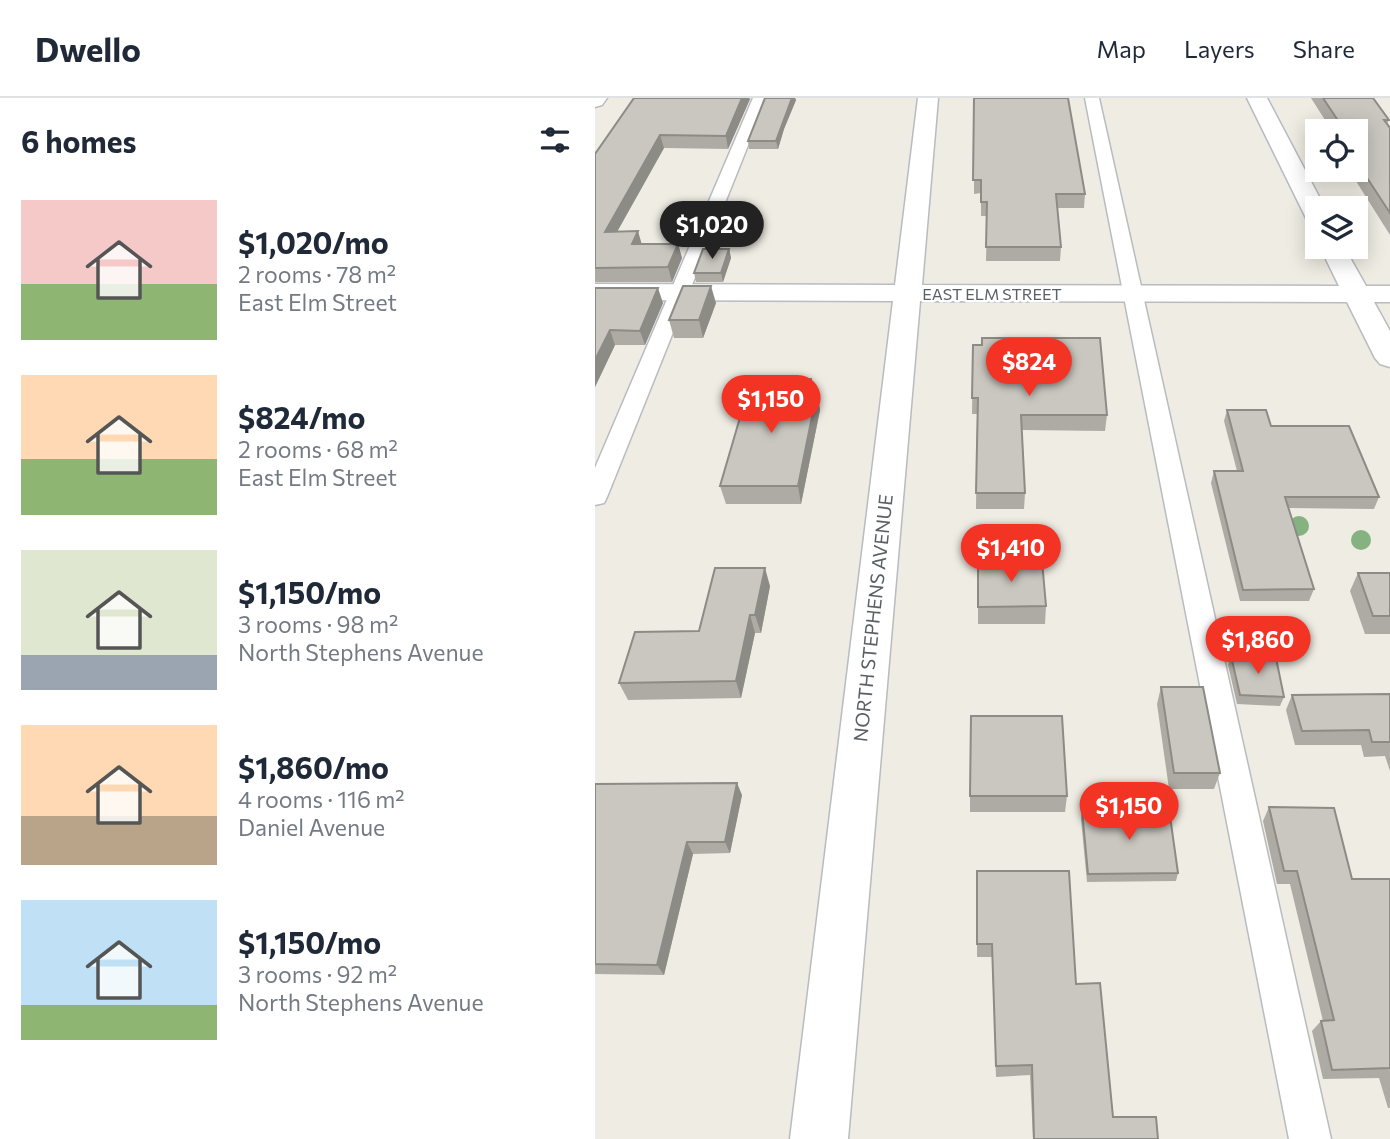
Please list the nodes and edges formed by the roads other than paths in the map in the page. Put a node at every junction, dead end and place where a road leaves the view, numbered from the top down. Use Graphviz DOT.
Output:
graph roads {
  1 [pos="760,98"];
  2 [pos="928,98"];
  3 [pos="1092,98"];
  4 [pos="1257,98"];
  5 [pos="1307,196"];
  6 [pos="1338,259"];
  7 [pos="595,292"];
  8 [pos="680,292"];
  9 [pos="907,294"];
  10 [pos="1133,294"];
  11 [pos="1356,294"];
  12 [pos="1390,294"];
  13 [pos="1390,358"];
  14 [pos="595,497"];
  15 [pos="819,1139"];
  16 [pos="1310,1139"];
  1 -- 8 [label="lane"];
  2 -- 9 [label="street, NORTH STEPHENS AVENUE"];
  3 -- 10 [label="lane"];
  4 -- 5 [label="street"];
  6 -- 11 [label="street"];
  7 -- 8 [label="street, EAST ELM STREET"];
  8 -- 9 [label="street, EAST ELM STREET"];
  8 -- 14 [label="lane"];
  9 -- 10 [label="street, EAST ELM STREET"];
  9 -- 15 [label="street, NORTH STEPHENS AVENUE"];
  10 -- 11 [label="street, EAST ELM STREET"];
  10 -- 16 [label="lane"];
  11 -- 12 [label="street, EAST ELM STREET"];
  11 -- 13 [label="street"];
}
